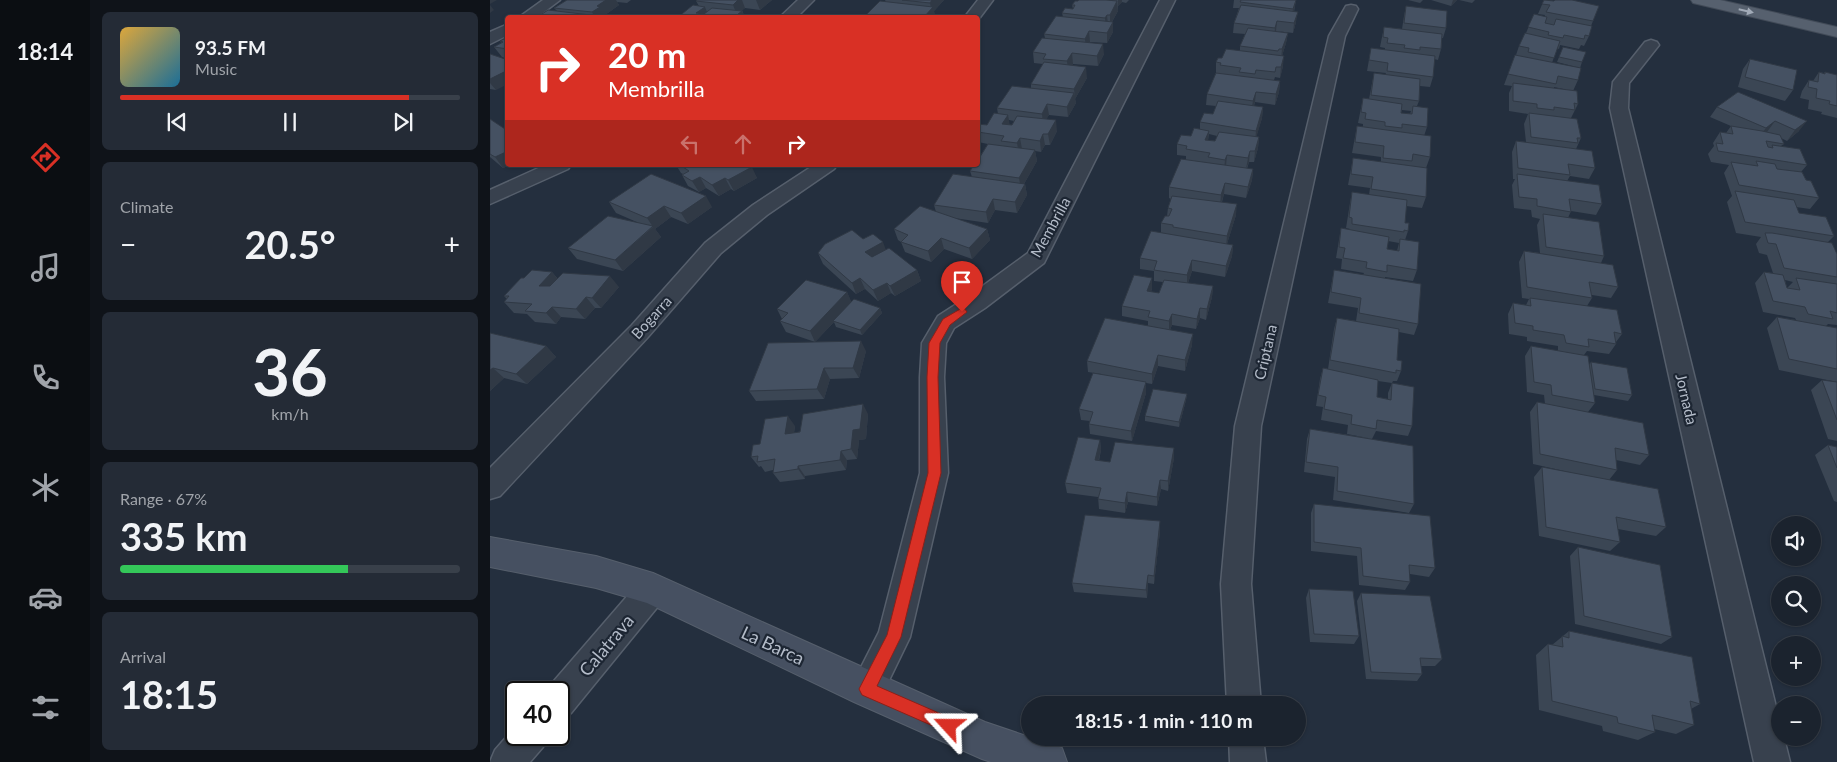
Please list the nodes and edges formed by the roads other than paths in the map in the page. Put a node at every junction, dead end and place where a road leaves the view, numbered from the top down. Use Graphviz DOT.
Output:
graph roads {
  1 [pos="553,0"];
  2 [pos="807,0"];
  3 [pos="986,0"];
  4 [pos="1168,0"];
  5 [pos="1699,0"];
  6 [pos="1352,9"];
  7 [pos="530,15"];
  8 [pos="790,15"];
  9 [pos="974,15"];
  10 [pos="505,30"];
  11 [pos="1837,32"];
  12 [pos="490,39"];
  13 [pos="1650,45"];
  14 [pos="557,167"];
  15 [pos="825,167"];
  16 [pos="490,198"];
  17 [pos="490,487"];
  18 [pos="490,552"];
  19 [pos="652,589"];
  20 [pos="570,688"];
  21 [pos="867,689"];
  22 [pos="1243,696"];
  23 [pos="521,746"];
  24 [pos="1247,746"];
  25 [pos="507,762"];
  26 [pos="1048,762"];
  27 [pos="1248,762"];
  28 [pos="1772,762"];
  1 -- 7 [label="street"];
  2 -- 8 [label="street"];
  3 -- 9 [label="street"];
  4 -- 21 [label="street, Membrilla"];
  5 -- 11 [label="main road, one-way"];
  6 -- 22 [label="street, Criptana"];
  10 -- 12 [label="street"];
  13 -- 28 [label="street, Jornada"];
  14 -- 16 [label="street"];
  15 -- 17 [label="street, Bogarra"];
  18 -- 19 [label="street, La Barca"];
  19 -- 20 [label="street, Calatrava"];
  19 -- 21 [label="street, La Barca"];
  21 -- 26 [label="street, La Barca"];
  23 -- 25 [label="street"];
  24 -- 27 [label="street"];
}
